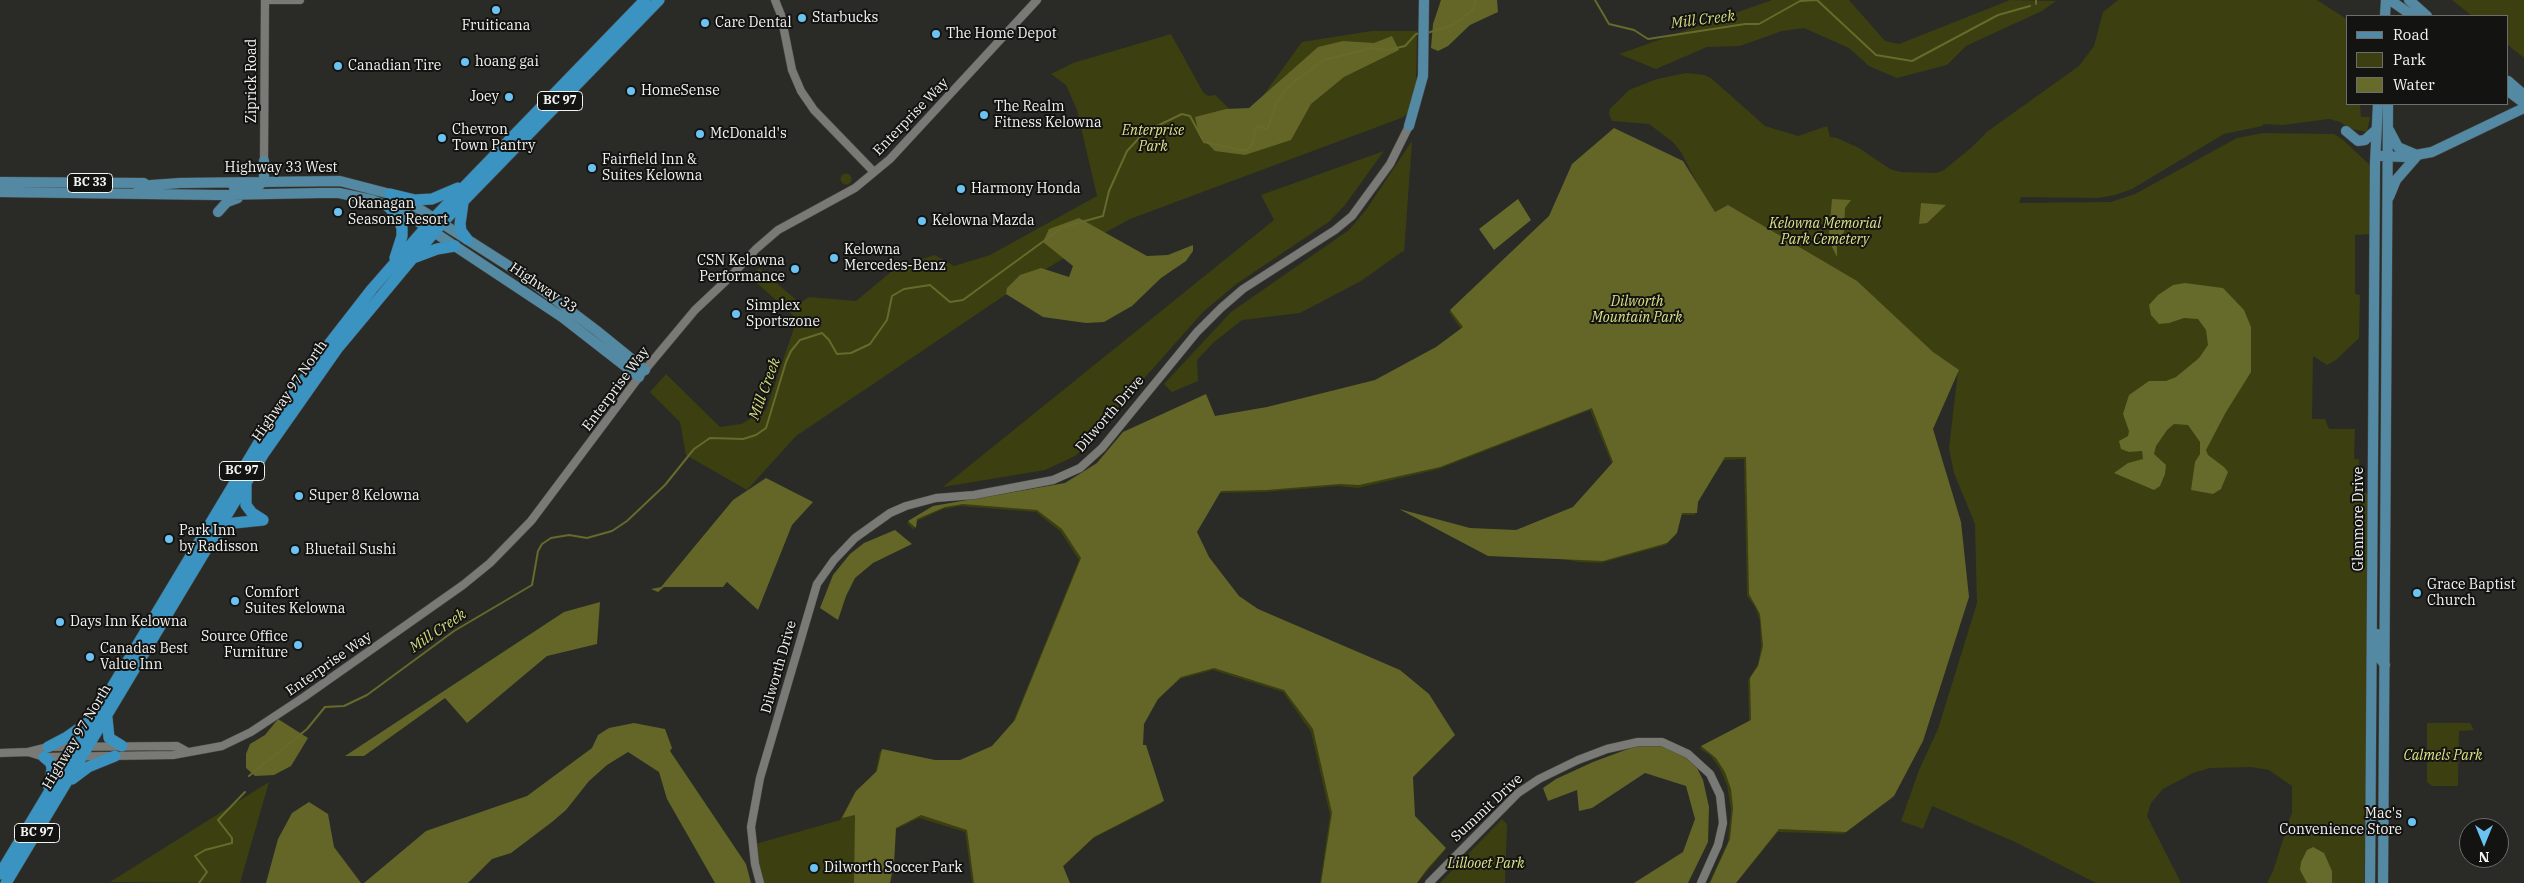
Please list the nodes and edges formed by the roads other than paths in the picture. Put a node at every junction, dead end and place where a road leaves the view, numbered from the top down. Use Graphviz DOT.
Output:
graph roads {
  1 [pos="265,0"];
  2 [pos="300,0"];
  3 [pos="645,0"];
  4 [pos="659,0"];
  5 [pos="775,0"];
  6 [pos="1037,0"];
  7 [pos="1424,0"];
  8 [pos="2386,0"];
  9 [pos="2409,0"];
  10 [pos="2395,6"];
  11 [pos="2385,15"];
  12 [pos="2411,15"];
  13 [pos="2426,15"];
  14 [pos="2509,82"];
  15 [pos="2509,92"];
  16 [pos="2524,94"];
  17 [pos="2378,105"];
  18 [pos="2388,105"];
  19 [pos="2522,108"];
  20 [pos="1409,126"];
  21 [pos="2388,127"];
  22 [pos="2376,130"];
  23 [pos="2346,131"];
  24 [pos="518,132"];
  25 [pos="516,147"];
  26 [pos="2376,155"];
  27 [pos="2387,156"];
  28 [pos="2418,156"];
  29 [pos="264,161"];
  30 [pos="874,172"];
  31 [pos="264,181"];
  32 [pos="300,181"];
  33 [pos="320,181"];
  34 [pos="470,181"];
  35 [pos="0,182"];
  36 [pos="180,182"];
  37 [pos="241,182"];
  38 [pos="0,192"];
  39 [pos="122,192"];
  40 [pos="160,193"];
  41 [pos="218,195"];
  42 [pos="252,195"];
  43 [pos="389,200"];
  44 [pos="463,203"];
  45 [pos="2387,203"];
  46 [pos="218,212"];
  47 [pos="438,221"];
  48 [pos="430,230"];
  49 [pos="467,239"];
  50 [pos="455,246"];
  51 [pos="412,258"];
  52 [pos="391,268"];
  53 [pos="642,373"];
  54 [pos="246,482"];
  55 [pos="230,491"];
  56 [pos="232,506"];
  57 [pos="213,517"];
  58 [pos="219,529"];
  59 [pos="212,540"];
  60 [pos="2372,600"];
  61 [pos="2386,666"];
  62 [pos="107,716"];
  63 [pos="94,718"];
  64 [pos="122,746"];
  65 [pos="186,751"];
  66 [pos="46,752"];
  67 [pos="80,752"];
  68 [pos="0,753"];
  69 [pos="115,756"];
  70 [pos="2370,766"];
  71 [pos="67,784"];
  72 [pos="48,794"];
  73 [pos="2383,839"];
  74 [pos="0,874"];
  75 [pos="6,883"];
  76 [pos="760,883"];
  77 [pos="1429,883"];
  78 [pos="1700,883"];
  79 [pos="2370,883"];
  80 [pos="2383,883"];
  1 -- 2 [label="street"];
  1 -- 29 [label="street, Ziprick Road"];
  3 -- 24 [label="highway, Highway 97 North / BC 97"];
  4 -- 25 [label="highway, Highway 97 North / BC 97"];
  5 -- 30 [label="street"];
  6 -- 30 [label="street, Enterprise Way"];
  7 -- 20 [label="main road, Dilworth Drive"];
  8 -- 11 [label="main road"];
  9 -- 13 [label="main road"];
  10 -- 12 [label="main road"];
  14 -- 16 [label="main road"];
  15 -- 19 [label="main road"];
  17 -- 22 [label="main road"];
  18 -- 21 [label="main road, Glenmore Drive"];
  19 -- 28 [label="main road"];
  20 -- 76 [label="street, Dilworth Drive"];
  21 -- 27 [label="main road, Glenmore Drive"];
  21 -- 28 [label="main road"];
  22 -- 23 [label="main road"];
  22 -- 26 [label="main road"];
  24 -- 25 [label="highway"];
  24 -- 34 [label="highway, Highway 97 North / BC 97"];
  25 -- 44 [label="highway, Highway 97 North / BC 97"];
  26 -- 27 [label="main road"];
  26 -- 45 [label="main road"];
  26 -- 60 [label="main road, Glenmore Drive"];
  27 -- 28 [label="main road"];
  27 -- 45 [label="main road, Glenmore Drive"];
  28 -- 45 [label="main road"];
  29 -- 31 [label="main road"];
  29 -- 32 [label="main road"];
  29 -- 37 [label="main road"];
  30 -- 53 [label="street, Enterprise Way"];
  31 -- 32 [label="main road, Highway 33 West / BC 33"];
  31 -- 37 [label="main road, Highway 33 West / BC 33"];
  31 -- 40 [label="main road"];
  32 -- 33 [label="main road, Highway 33 West / BC 33"];
  33 -- 41 [label="main road"];
  33 -- 43 [label="main road, Highway 33 West / BC 33"];
  34 -- 43 [label="highway"];
  34 -- 47 [label="highway, Highway 97 North / BC 97"];
  35 -- 36 [label="main road, BC 33"];
  36 -- 37 [label="main road, Highway 33 West / BC 33"];
  36 -- 39 [label="main road, Highway 33 West / BC 33"];
  38 -- 39 [label="main road, Highway 33 West / BC 33"];
  39 -- 40 [label="main road, Highway 33 West / BC 33"];
  40 -- 41 [label="main road, Highway 33 West / BC 33"];
  41 -- 42 [label="main road, Highway 33 West / BC 33"];
  42 -- 43 [label="main road, Highway 33 West / BC 33"];
  42 -- 46 [label="main road"];
  43 -- 47 [label="main road, Highway 33 West / BC 33"];
  43 -- 48 [label="main road, Highway 33 West / BC 33"];
  43 -- 52 [label="highway"];
  44 -- 47 [label="highway, Highway 97 North / BC 97"];
  44 -- 49 [label="highway"];
  45 -- 61 [label="main road, Glenmore Drive"];
  47 -- 48 [label="highway, Highway 97 North / BC 97"];
  47 -- 49 [label="main road, Highway 33 / BC 33"];
  48 -- 50 [label="main road, Highway 33 / BC 33"];
  48 -- 51 [label="highway, Highway 97 North / BC 97"];
  48 -- 52 [label="highway, Highway 97 North / BC 97"];
  49 -- 53 [label="main road, Highway 33 / BC 33"];
  50 -- 51 [label="highway"];
  50 -- 53 [label="main road, Highway 33 / BC 33"];
  51 -- 54 [label="highway, Highway 97 North / BC 97"];
  52 -- 55 [label="highway, Highway 97 North / BC 97"];
  53 -- 65 [label="street, Enterprise Way"];
  54 -- 56 [label="highway, Highway 97 North / BC 97"];
  54 -- 59 [label="highway"];
  55 -- 56 [label="highway"];
  55 -- 57 [label="highway, Highway 97 North / BC 97"];
  56 -- 58 [label="highway, Highway 97 North / BC 97"];
  57 -- 58 [label="highway"];
  57 -- 63 [label="highway, Highway 97 North / BC 97"];
  58 -- 59 [label="highway, Highway 97 North / BC 97"];
  59 -- 62 [label="highway, Highway 97 North / BC 97"];
  60 -- 61 [label="main road"];
  60 -- 70 [label="main road, Glenmore Drive"];
  61 -- 73 [label="main road, Glenmore Drive"];
  62 -- 64 [label="highway"];
  62 -- 67 [label="highway, Highway 97 North / BC 97"];
  63 -- 66 [label="highway"];
  63 -- 67 [label="highway, Highway 97 North / BC 97"];
  64 -- 65 [label="street, Enterprise Way"];
  64 -- 67 [label="street, Enterprise Way"];
  65 -- 69 [label="street, Enterprise Way"];
  66 -- 67 [label="street"];
  66 -- 67 [label="street"];
  66 -- 68 [label="street"];
  66 -- 72 [label="highway"];
  67 -- 69 [label="street, Enterprise Way"];
  67 -- 71 [label="highway, Highway 97 North / BC 97"];
  67 -- 72 [label="highway, Highway 97 North / BC 97"];
  69 -- 71 [label="highway"];
  70 -- 73 [label="main road"];
  70 -- 79 [label="main road, Glenmore Drive"];
  71 -- 75 [label="highway, Highway 97 North / BC 97"];
  72 -- 74 [label="highway, Highway 97 North / BC 97"];
  73 -- 80 [label="main road, Glenmore Drive"];
  77 -- 78 [label="street, Summit Drive"];
}
